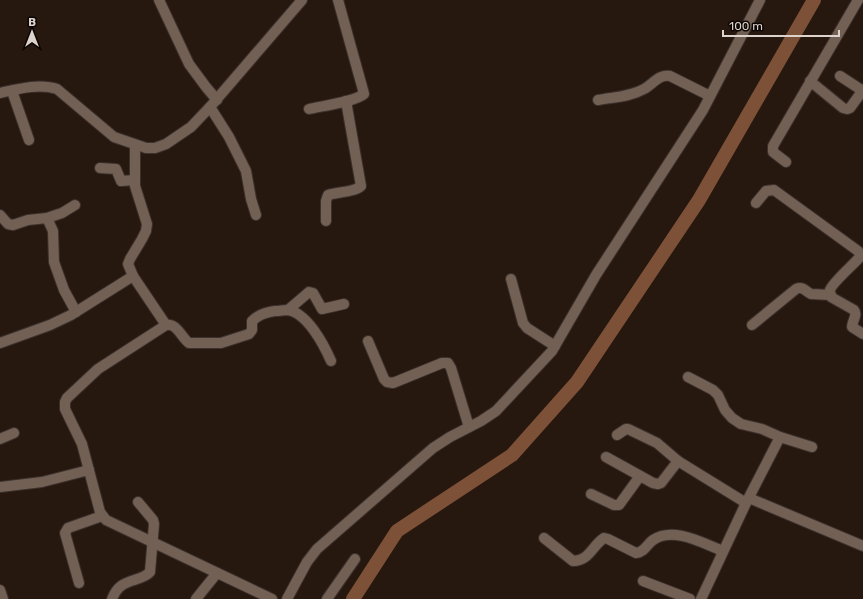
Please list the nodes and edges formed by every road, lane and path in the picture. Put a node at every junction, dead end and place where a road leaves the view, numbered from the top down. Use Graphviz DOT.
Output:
graph roads {
  1 [pos="159,0"];
  2 [pos="302,0"];
  3 [pos="338,0"];
  4 [pos="760,0"];
  5 [pos="858,0"];
  6 [pos="840,76"];
  7 [pos="810,81"];
  8 [pos="863,90"];
  9 [pos="12,91"];
  10 [pos="0,93"];
  11 [pos="710,96"];
  12 [pos="216,99"];
  13 [pos="598,100"];
  14 [pos="346,101"];
  15 [pos="210,108"];
  16 [pos="309,109"];
  17 [pos="28,140"];
  18 [pos="135,145"];
  19 [pos="786,162"];
  20 [pos="100,168"];
  21 [pos="135,180"];
  22 [pos="756,203"];
  23 [pos="74,205"];
  24 [pos="0,215"];
  25 [pos="256,215"];
  26 [pos="47,218"];
  27 [pos="326,220"];
  28 [pos="133,276"];
  29 [pos="511,279"];
  30 [pos="831,295"];
  31 [pos="344,304"];
  32 [pos="288,310"];
  33 [pos="76,312"];
  34 [pos="166,325"];
  35 [pos="752,325"];
  36 [pos="863,334"];
  37 [pos="368,341"];
  38 [pos="0,343"];
  39 [pos="555,346"];
  40 [pos="331,361"];
  41 [pos="688,377"];
  42 [pos="469,427"];
  43 [pos="14,433"];
  44 [pos="617,436"];
  45 [pos="780,436"];
  46 [pos="0,439"];
  47 [pos="812,447"];
  48 [pos="606,457"];
  49 [pos="678,461"];
  50 [pos="89,470"];
  51 [pos="640,476"];
  52 [pos="0,487"];
  53 [pos="591,494"];
  54 [pos="747,500"];
  55 [pos="138,502"];
  56 [pos="102,516"];
  57 [pos="544,538"];
  58 [pos="154,543"];
  59 [pos="863,546"];
  60 [pos="723,551"];
  61 [pos="355,559"];
  62 [pos="217,573"];
  63 [pos="643,581"];
  64 [pos="79,583"];
  65 [pos="0,590"];
  66 [pos="3,599"];
  67 [pos="112,599"];
  68 [pos="196,599"];
  69 [pos="272,599"];
  70 [pos="287,599"];
  71 [pos="327,599"];
  72 [pos="690,599"];
  73 [pos="701,599"];
  1 -- 12 [label="street"];
  2 -- 12 [label="street"];
  3 -- 14 [label="street"];
  4 -- 11 [label="street"];
  5 -- 7 [label="street"];
  6 -- 8 [label="street"];
  7 -- 8 [label="street"];
  7 -- 19 [label="street"];
  9 -- 10 [label="street"];
  9 -- 17 [label="street"];
  9 -- 18 [label="street"];
  11 -- 13 [label="street"];
  11 -- 39 [label="street"];
  12 -- 15 [label="street"];
  14 -- 16 [label="street"];
  14 -- 27 [label="street"];
  15 -- 18 [label="street"];
  15 -- 25 [label="street"];
  18 -- 21 [label="street"];
  20 -- 21 [label="street"];
  21 -- 28 [label="street"];
  22 -- 30 [label="street"];
  23 -- 26 [label="street"];
  24 -- 26 [label="street"];
  26 -- 33 [label="street"];
  28 -- 33 [label="street"];
  28 -- 34 [label="street"];
  29 -- 39 [label="street"];
  30 -- 35 [label="street"];
  30 -- 36 [label="street"];
  31 -- 32 [label="street"];
  32 -- 34 [label="street"];
  32 -- 40 [label="street"];
  33 -- 38 [label="street"];
  34 -- 50 [label="street"];
  37 -- 42 [label="street"];
  39 -- 42 [label="street"];
  41 -- 45 [label="street"];
  42 -- 70 [label="street"];
  43 -- 46 [label="street"];
  44 -- 49 [label="street"];
  45 -- 47 [label="street"];
  45 -- 54 [label="street"];
  48 -- 51 [label="street"];
  49 -- 51 [label="street"];
  49 -- 54 [label="street"];
  50 -- 52 [label="street"];
  50 -- 56 [label="street"];
  51 -- 53 [label="street"];
  54 -- 59 [label="street"];
  54 -- 60 [label="street"];
  55 -- 58 [label="street"];
  56 -- 58 [label="street"];
  56 -- 64 [label="street"];
  57 -- 60 [label="street"];
  58 -- 62 [label="street"];
  58 -- 67 [label="street"];
  60 -- 73 [label="street"];
  61 -- 71 [label="street"];
  62 -- 68 [label="street"];
  62 -- 69 [label="street"];
  63 -- 72 [label="street"];
  65 -- 66 [label="street"];
}
